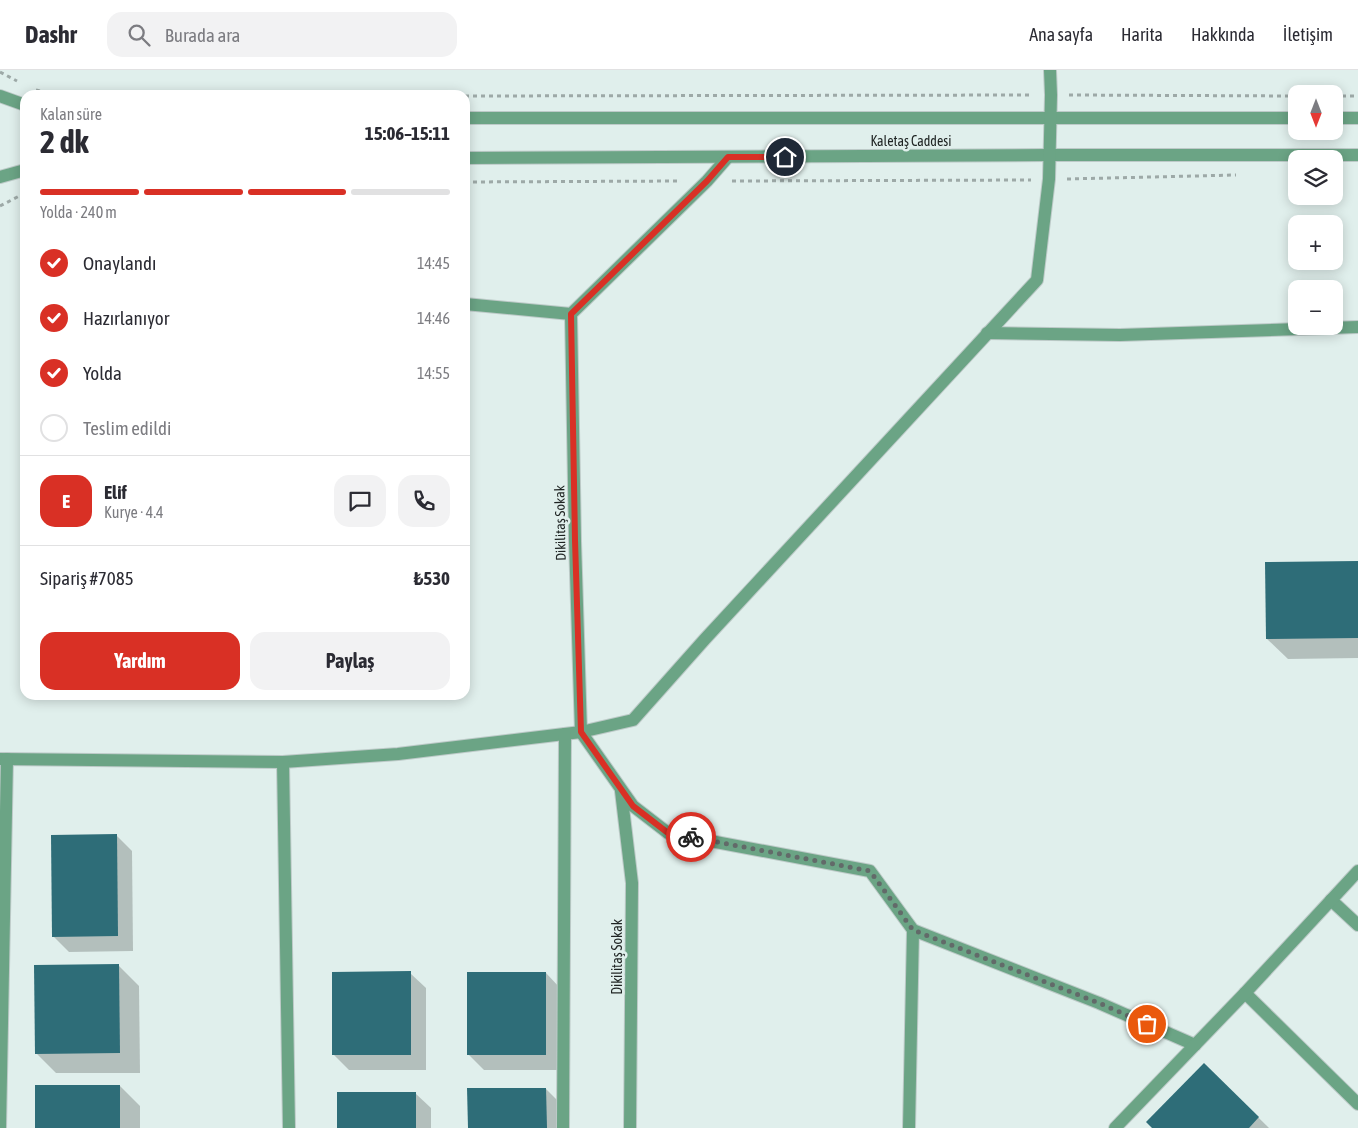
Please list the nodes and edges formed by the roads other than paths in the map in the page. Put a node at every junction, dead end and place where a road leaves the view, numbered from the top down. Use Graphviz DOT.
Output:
graph roads {
  1 [pos="1050,70"];
  2 [pos="0,96"];
  3 [pos="20,103"];
  4 [pos="1050,117"];
  5 [pos="470,118"];
  6 [pos="1288,118"];
  7 [pos="1343,118"];
  8 [pos="1358,118"];
  9 [pos="1050,155"];
  10 [pos="1358,156"];
  11 [pos="728,157"];
  12 [pos="470,158"];
  13 [pos="20,171"];
  14 [pos="0,177"];
  15 [pos="470,304"];
  16 [pos="571,314"];
  17 [pos="1358,327"];
  18 [pos="987,333"];
  19 [pos="581,732"];
  20 [pos="565,734"];
  21 [pos="4,759"];
  22 [pos="283,762"];
  23 [pos="620,788"];
  24 [pos="1358,871"];
  25 [pos="1331,900"];
  26 [pos="1358,925"];
  27 [pos="913,930"];
  28 [pos="1245,993"];
  29 [pos="1195,1045"];
  30 [pos="1358,1104"];
  31 [pos="0,1128"];
  32 [pos="289,1128"];
  33 [pos="563,1128"];
  34 [pos="630,1128"];
  35 [pos="909,1128"];
  36 [pos="1115,1128"];
  1 -- 4 [label="street"];
  2 -- 3 [label="street"];
  4 -- 5 [label="street, Kaletaş Caddesi"];
  4 -- 6 [label="street, Kaletaş Caddesi"];
  4 -- 9 [label="street"];
  7 -- 8 [label="street"];
  9 -- 10 [label="street, Kaletaş Caddesi"];
  9 -- 11 [label="street, Kaletaş Caddesi"];
  9 -- 18 [label="street"];
  11 -- 12 [label="street, Kaletaş Caddesi"];
  11 -- 16 [label="street"];
  13 -- 14 [label="street"];
  15 -- 16 [label="street"];
  16 -- 19 [label="street, Dikilitaş Sokak"];
  17 -- 18 [label="street"];
  18 -- 19 [label="street"];
  19 -- 20 [label="street"];
  19 -- 23 [label="street"];
  20 -- 22 [label="street"];
  20 -- 33 [label="street"];
  21 -- 22 [label="street"];
  21 -- 31 [label="street"];
  22 -- 32 [label="street"];
  23 -- 27 [label="street"];
  23 -- 34 [label="street, Dikilitaş Sokak"];
  24 -- 25 [label="street"];
  25 -- 26 [label="street"];
  25 -- 28 [label="street"];
  27 -- 29 [label="street"];
  27 -- 35 [label="street"];
  28 -- 29 [label="street"];
  28 -- 30 [label="street"];
  29 -- 36 [label="street"];
}
